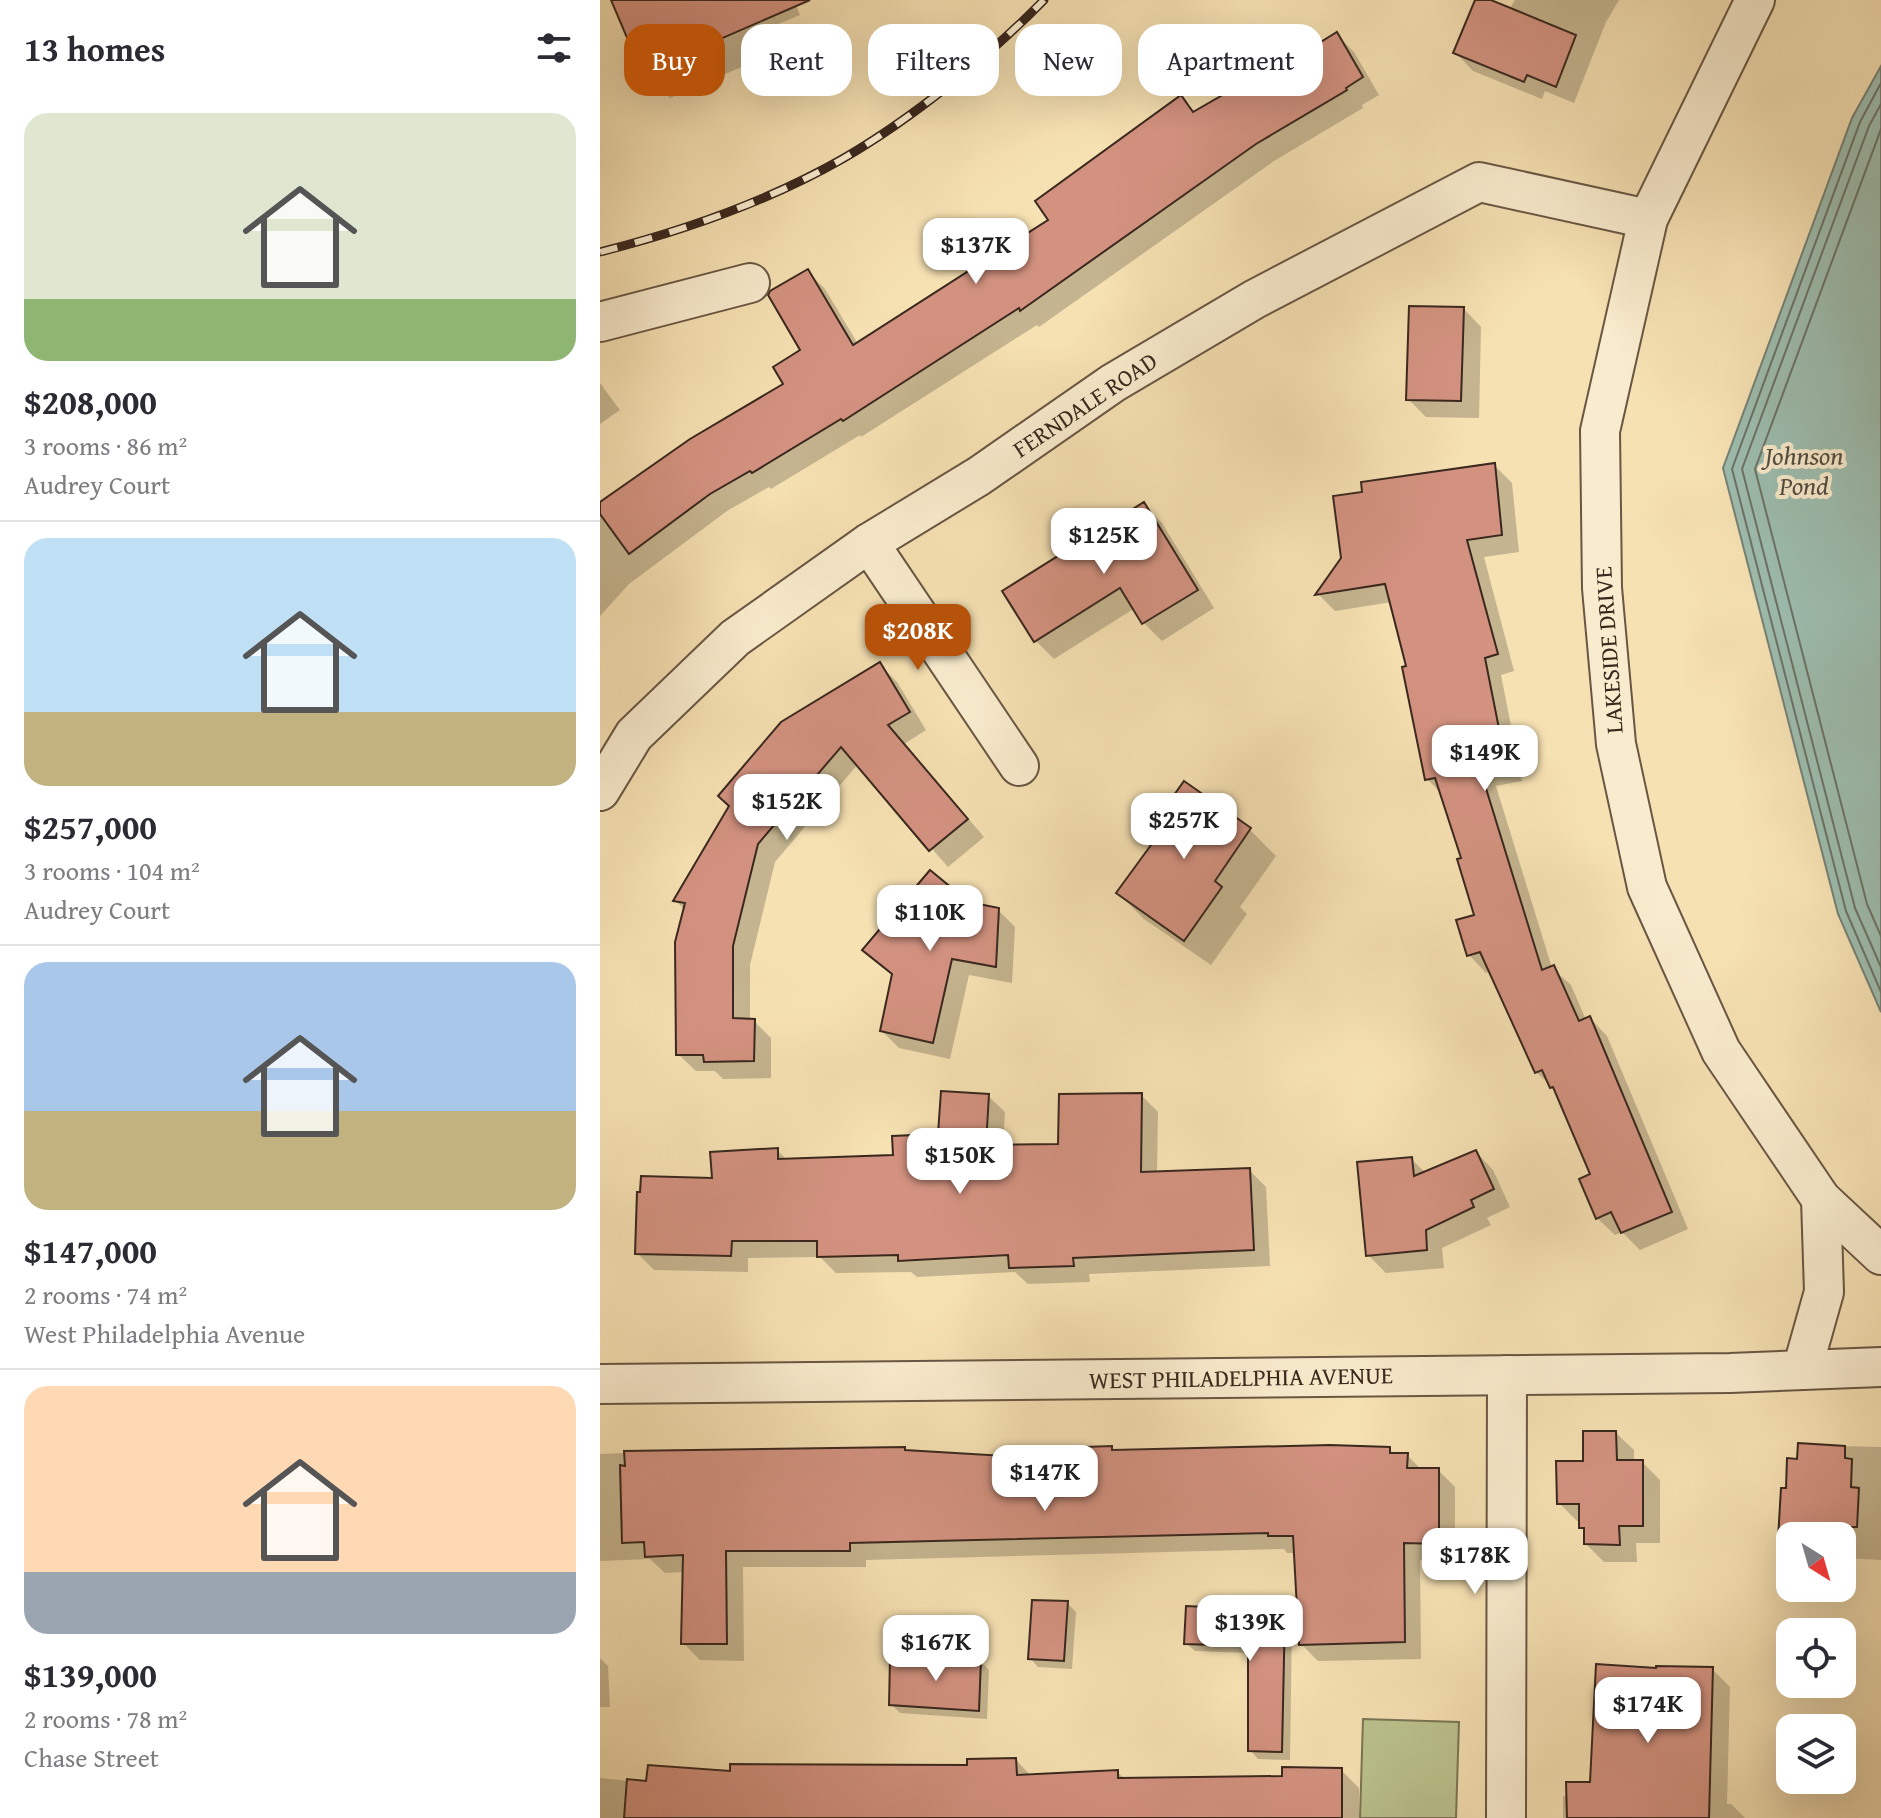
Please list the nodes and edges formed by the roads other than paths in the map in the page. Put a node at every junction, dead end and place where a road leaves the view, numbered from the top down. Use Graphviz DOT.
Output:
graph roads {
  1 [pos="1755,0"];
  2 [pos="1648,219"];
  3 [pos="750,283"];
  4 [pos="600,322"];
  5 [pos="869,543"];
  6 [pos="1019,766"];
  7 [pos="600,791"];
  8 [pos="1821,1199"];
  9 [pos="1881,1255"];
  10 [pos="1881,1367"];
  11 [pos="1802,1370"];
  12 [pos="1507,1375"];
  13 [pos="600,1384"];
  14 [pos="1506,1818"];
  1 -- 2 [label="street, LAKESIDE DRIVE"];
  2 -- 5 [label="street, FERNDALE ROAD"];
  2 -- 8 [label="street, LAKESIDE DRIVE"];
  3 -- 4 [label="street"];
  5 -- 6 [label="street"];
  5 -- 7 [label="street, FERNDALE ROAD"];
  8 -- 9 [label="street, LAKESIDE DRIVE"];
  8 -- 11 [label="street"];
  10 -- 11 [label="street, WEST PHILADELPHIA AVENUE"];
  11 -- 12 [label="street, WEST PHILADELPHIA AVENUE"];
  12 -- 13 [label="street, WEST PHILADELPHIA AVENUE"];
  12 -- 14 [label="street"];
}
